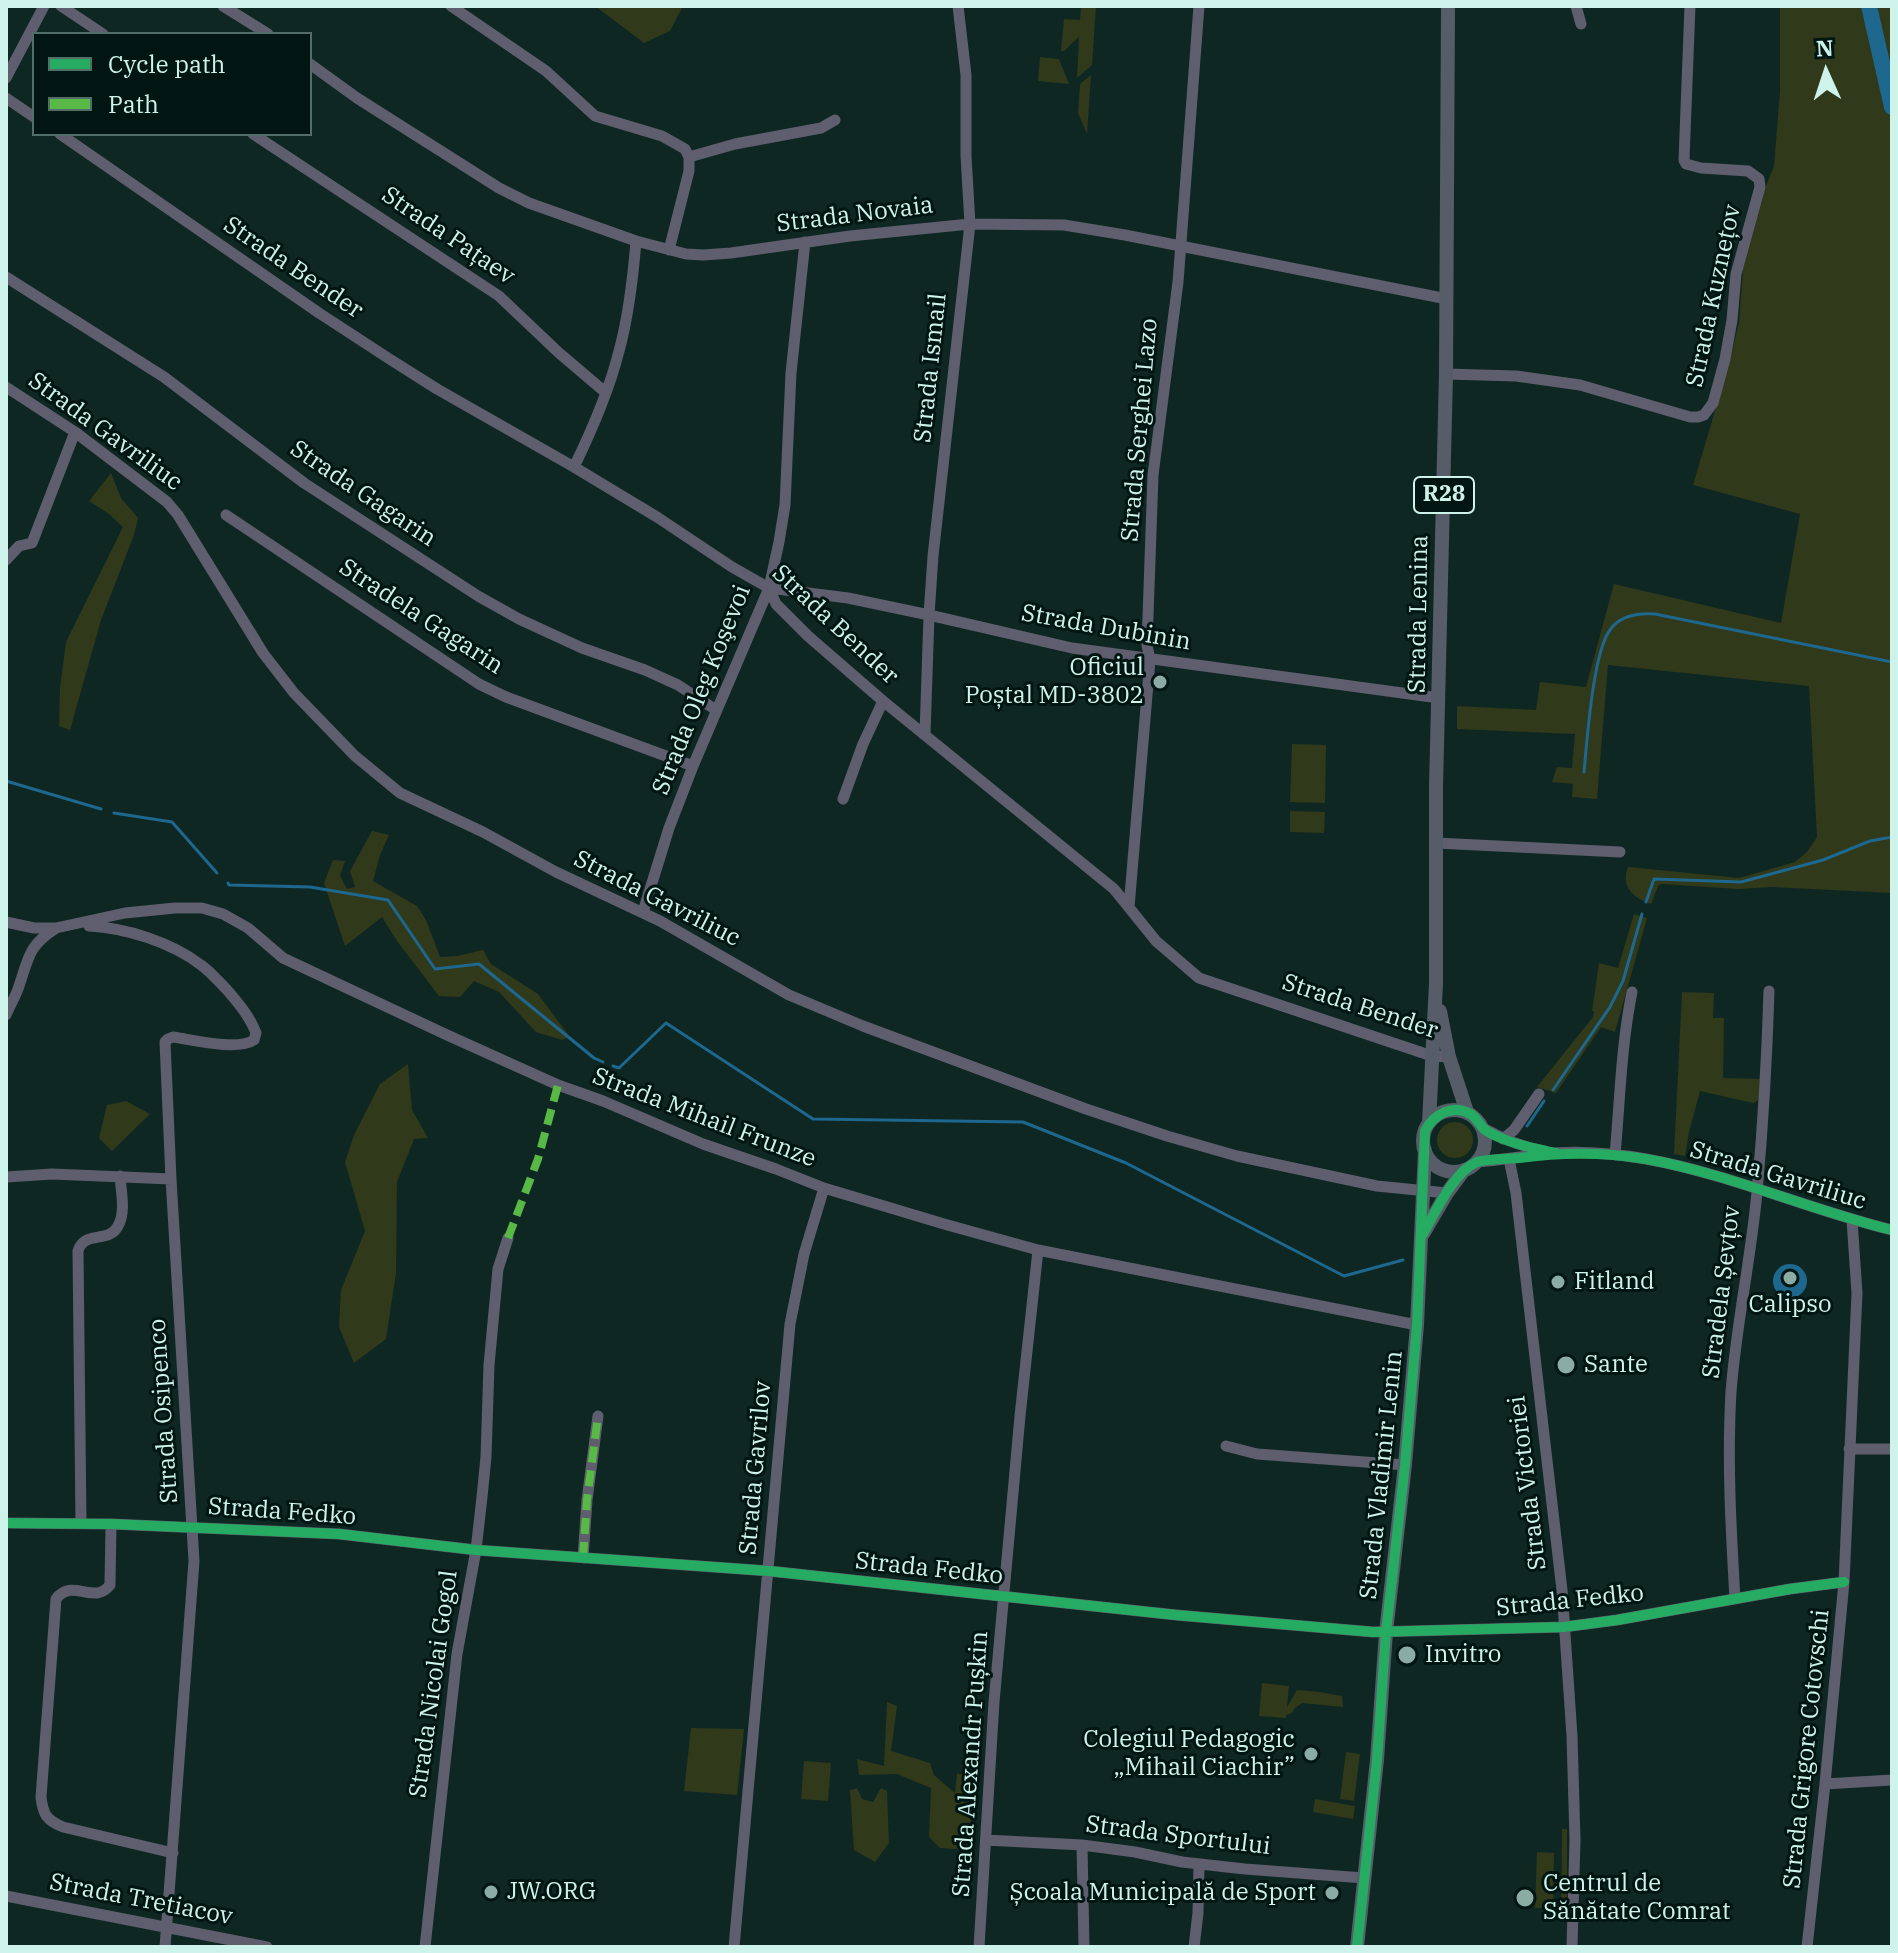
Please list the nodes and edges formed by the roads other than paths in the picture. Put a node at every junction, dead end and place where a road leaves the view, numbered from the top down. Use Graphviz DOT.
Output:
graph roads {
  1 [pos="44,6"];
  2 [pos="61,6"];
  3 [pos="223,6"];
  4 [pos="451,6"];
  5 [pos="958,6"];
  6 [pos="1199,6"];
  7 [pos="1448,6"];
  8 [pos="1576,6"];
  9 [pos="1690,6"];
  10 [pos="1581,24"];
  11 [pos="100,32"];
  12 [pos="265,32"];
  13 [pos="312,65"];
  14 [pos="6,78"];
  15 [pos="6,98"];
  16 [pos="32,116"];
  17 [pos="835,120"];
  18 [pos="63,136"];
  19 [pos="256,136"];
  20 [pos="689,157"];
  21 [pos="970,224"];
  22 [pos="636,241"];
  23 [pos="805,242"];
  24 [pos="1180,246"];
  25 [pos="669,250"];
  26 [pos="6,277"];
  27 [pos="1447,299"];
  28 [pos="1446,374"];
  29 [pos="6,387"];
  30 [pos="605,392"];
  31 [pos="75,432"];
  32 [pos="574,467"];
  33 [pos="226,515"];
  34 [pos="6,560"];
  35 [pos="769,588"];
  36 [pos="929,615"];
  37 [pos="1150,660"];
  38 [pos="1439,698"];
  39 [pos="883,701"];
  40 [pos="716,710"];
  41 [pos="925,734"];
  42 [pos="693,766"];
  43 [pos="843,799"];
  44 [pos="1436,843"];
  45 [pos="1620,852"];
  46 [pos="1129,907"];
  47 [pos="643,912"];
  48 [pos="6,922"];
  49 [pos="75,925"];
  50 [pos="56,928"];
  51 [pos="1436,983"];
  52 [pos="1769,991"];
  53 [pos="1632,992"];
  54 [pos="6,1015"];
  55 [pos="1432,1056"];
  56 [pos="1449,1057"];
  57 [pos="1539,1094"];
  58 [pos="1467,1112"];
  59 [pos="1429,1123"];
  60 [pos="1483,1128"];
  61 [pos="1503,1139"];
  62 [pos="1425,1150"];
  63 [pos="1556,1153"];
  64 [pos="1615,1155"];
  65 [pos="1509,1159"];
  66 [pos="1471,1166"];
  67 [pos="120,1176"];
  68 [pos="6,1177"];
  69 [pos="171,1179"];
  70 [pos="824,1188"];
  71 [pos="1757,1190"];
  72 [pos="1423,1191"];
  73 [pos="1447,1193"];
  74 [pos="1852,1220"];
  75 [pos="1892,1230"];
  76 [pos="508,1238"];
  77 [pos="1421,1238"];
  78 [pos="1038,1250"];
  79 [pos="1417,1325"];
  80 [pos="598,1416"];
  81 [pos="1226,1446"];
  82 [pos="1849,1449"];
  83 [pos="1892,1449"];
  84 [pos="1405,1465"];
  85 [pos="6,1523"];
  86 [pos="81,1523"];
  87 [pos="111,1524"];
  88 [pos="193,1527"];
  89 [pos="476,1550"];
  90 [pos="583,1558"];
  91 [pos="769,1571"];
  92 [pos="1844,1582"];
  93 [pos="1004,1597"];
  94 [pos="1735,1599"];
  95 [pos="1564,1627"];
  96 [pos="1386,1632"];
  97 [pos="1892,1780"];
  98 [pos="1825,1784"];
  99 [pos="986,1840"];
  100 [pos="1082,1845"];
  101 [pos="173,1853"];
  102 [pos="1199,1864"];
  103 [pos="1364,1878"];
  104 [pos="6,1896"];
  105 [pos="166,1927"];
  106 [pos="165,1947"];
  107 [pos="267,1947"];
  108 [pos="425,1947"];
  109 [pos="734,1947"];
  110 [pos="979,1947"];
  111 [pos="1084,1947"];
  112 [pos="1194,1947"];
  113 [pos="1357,1947"];
  114 [pos="1572,1947"];
  115 [pos="1807,1947"];
  1 -- 14 [label="street"];
  2 -- 11 [label="street"];
  3 -- 12 [label="street"];
  4 -- 20 [label="street"];
  5 -- 21 [label="street, Strada Ismail"];
  6 -- 24 [label="street, Strada Serghei Lazo"];
  7 -- 27 [label="main road, Strada Lenina / R28"];
  8 -- 10 [label="street"];
  9 -- 28 [label="street, Strada Kuznețov"];
  13 -- 22 [label="street, Strada Novaia"];
  15 -- 16 [label="street"];
  17 -- 20 [label="street"];
  18 -- 32 [label="street, Strada Bender"];
  19 -- 30 [label="street, Strada Pațaev"];
  20 -- 25 [label="street"];
  21 -- 23 [label="street, Strada Novaia"];
  21 -- 24 [label="street, Strada Novaia"];
  21 -- 36 [label="street, Strada Ismail"];
  22 -- 25 [label="street, Strada Novaia"];
  22 -- 30 [label="street"];
  23 -- 25 [label="street, Strada Novaia"];
  23 -- 35 [label="street, Strada Oleg Koşevoi"];
  24 -- 27 [label="street, Strada Novaia"];
  24 -- 37 [label="street, Strada Serghei Lazo"];
  26 -- 40 [label="street, Strada Gagarin"];
  27 -- 28 [label="main road, Strada Lenina / R28"];
  28 -- 38 [label="main road, Strada Lenina / R28"];
  29 -- 31 [label="street, Strada Gavriliuc"];
  30 -- 32 [label="street"];
  31 -- 34 [label="street"];
  31 -- 47 [label="street, Strada Gavriliuc"];
  32 -- 35 [label="street, Strada Bender"];
  33 -- 42 [label="street, Stradela Gagarin"];
  35 -- 36 [label="street, Strada Dubinin"];
  35 -- 39 [label="street, Strada Bender"];
  35 -- 40 [label="street, Strada Oleg Koşevoi"];
  36 -- 37 [label="street, Strada Dubinin"];
  36 -- 41 [label="street, Strada Ismail"];
  37 -- 38 [label="street, Strada Dubinin"];
  37 -- 46 [label="street, Strada Serghei Lazo"];
  38 -- 44 [label="main road, Strada Lenina / R28"];
  39 -- 41 [label="street, Strada Bender"];
  39 -- 43 [label="street"];
  40 -- 42 [label="street, Strada Oleg Koşevoi"];
  41 -- 46 [label="street, Strada Bender"];
  42 -- 47 [label="street, Strada Oleg Koşevoi"];
  44 -- 45 [label="street"];
  44 -- 51 [label="main road, Strada Lenina / R28"];
  46 -- 55 [label="street, Strada Bender"];
  47 -- 72 [label="street, Strada Gavriliuc"];
  48 -- 50 [label="street, Strada Mihail Frunze"];
  49 -- 50 [label="street, Strada Mihail Frunze"];
  49 -- 69 [label="street, Strada Osipenco"];
  49 -- 70 [label="street, Strada Mihail Frunze"];
  50 -- 54 [label="street"];
  51 -- 55 [label="main road, R28"];
  51 -- 56 [label="main road, R28"];
  52 -- 71 [label="street, Stradela Șevțov"];
  53 -- 64 [label="street"];
  55 -- 56 [label="street, Strada Bender"];
  55 -- 59 [label="main road, R28"];
  56 -- 58 [label="main road, R28"];
  57 -- 61 [label="street"];
  58 -- 59 [label="main road"];
  58 -- 60 [label="main road, R28"];
  59 -- 62 [label="main road, R28"];
  60 -- 61 [label="street, Strada Gavriliuc"];
  60 -- 66 [label="main road"];
  61 -- 63 [label="street, Strada Gavriliuc"];
  62 -- 66 [label="main road"];
  62 -- 72 [label="main road, Strada Vladimir Lenin"];
  63 -- 64 [label="street, Strada Gavriliuc"];
  63 -- 65 [label="street, Strada Gavriliuc"];
  64 -- 71 [label="street, Strada Gavriliuc"];
  65 -- 66 [label="street, Strada Gavriliuc"];
  65 -- 95 [label="street, Strada Victoriei"];
  66 -- 73 [label="main road"];
  67 -- 68 [label="street"];
  67 -- 69 [label="street"];
  67 -- 86 [label="street"];
  69 -- 88 [label="street, Strada Osipenco"];
  70 -- 78 [label="street, Strada Mihail Frunze"];
  70 -- 91 [label="street, Strada Gavrilov"];
  71 -- 74 [label="street, Strada Gavriliuc"];
  71 -- 94 [label="street, Stradela Șevțov"];
  72 -- 73 [label="street, Strada Gavriliuc"];
  72 -- 77 [label="main road, Strada Vladimir Lenin"];
  73 -- 77 [label="main road"];
  74 -- 75 [label="street, Strada Gavriliuc"];
  74 -- 82 [label="street, Strada Grigore Cotovschi"];
  76 -- 89 [label="street, Strada Nicolai Gogol"];
  77 -- 79 [label="main road, Strada Vladimir Lenin"];
  78 -- 79 [label="street, Strada Mihail Frunze"];
  78 -- 93 [label="street, Strada Alexandr Pușkin"];
  79 -- 84 [label="main road, Strada Vladimir Lenin"];
  80 -- 90 [label="street"];
  81 -- 84 [label="street"];
  82 -- 83 [label="street"];
  82 -- 92 [label="street, Strada Grigore Cotovschi"];
  84 -- 96 [label="main road, Strada Vladimir Lenin"];
  85 -- 86 [label="street, Strada Fedko"];
  86 -- 87 [label="street, Strada Fedko"];
  87 -- 88 [label="street, Strada Fedko"];
  87 -- 101 [label="street"];
  88 -- 89 [label="street, Strada Fedko"];
  88 -- 101 [label="street, Strada Osipenco"];
  89 -- 90 [label="street, Strada Fedko"];
  89 -- 108 [label="street, Strada Nicolai Gogol"];
  90 -- 91 [label="street, Strada Fedko"];
  91 -- 93 [label="street, Strada Fedko"];
  91 -- 109 [label="street, Strada Gavrilov"];
  92 -- 94 [label="street, Strada Fedko"];
  92 -- 98 [label="street, Strada Grigore Cotovschi"];
  93 -- 96 [label="street, Strada Fedko"];
  93 -- 99 [label="street, Strada Alexandr Pușkin"];
  94 -- 95 [label="street, Strada Fedko"];
  95 -- 96 [label="street, Strada Fedko"];
  95 -- 114 [label="street, Strada Victoriei"];
  96 -- 103 [label="main road, Strada Vladimir Lenin"];
  97 -- 98 [label="street"];
  98 -- 115 [label="street, Strada Grigore Cotovschi"];
  99 -- 100 [label="street, Strada Sportului"];
  99 -- 110 [label="street, Strada Alexandr Pușkin"];
  100 -- 102 [label="street, Strada Sportului"];
  100 -- 111 [label="street"];
  101 -- 105 [label="street, Strada Osipenco"];
  102 -- 103 [label="street, Strada Sportului"];
  102 -- 112 [label="street"];
  103 -- 113 [label="main road, Strada Vladimir Lenin"];
  104 -- 105 [label="street, Strada Tretiacov"];
  105 -- 106 [label="street, Strada Osipenco"];
  105 -- 107 [label="street, Strada Tretiacov"];
}
